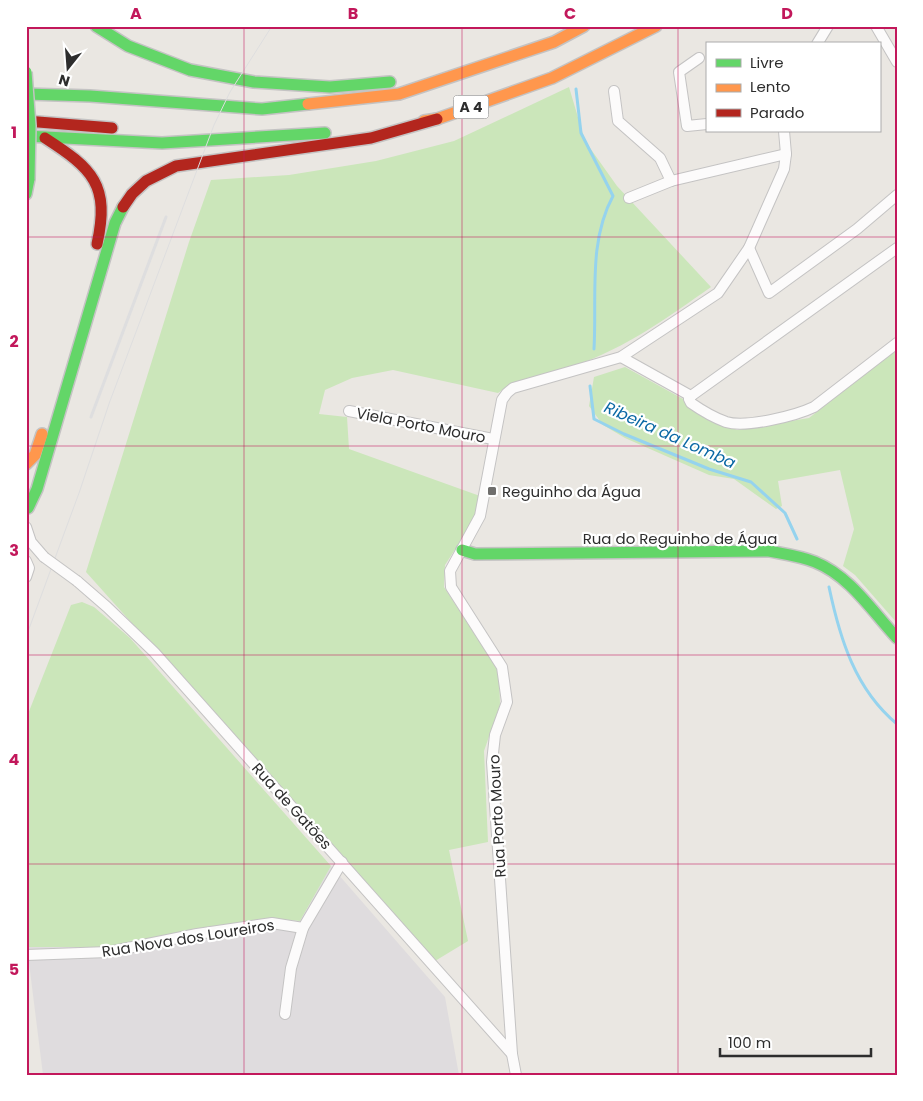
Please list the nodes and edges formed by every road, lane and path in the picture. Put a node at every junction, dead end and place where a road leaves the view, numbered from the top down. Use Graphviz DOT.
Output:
graph roads {
  1 [pos="96,26"];
  2 [pos="584,26"];
  3 [pos="656,26"];
  4 [pos="828,26"];
  5 [pos="876,26"];
  6 [pos="818,42"];
  7 [pos="699,58"];
  8 [pos="897,62"];
  9 [pos="26,72"];
  10 [pos="442,78"];
  11 [pos="26,83"];
  12 [pos="614,91"];
  13 [pos="26,94"];
  14 [pos="90,96"];
  15 [pos="437,119"];
  16 [pos="26,121"];
  17 [pos="706,124"];
  18 [pos="784,132"];
  19 [pos="26,136"];
  20 [pos="271,137"];
  21 [pos="44,138"];
  22 [pos="786,154"];
  23 [pos="671,181"];
  24 [pos="26,194"];
  25 [pos="897,195"];
  26 [pos="629,198"];
  27 [pos="749,248"];
  28 [pos="897,248"];
  29 [pos="897,343"];
  30 [pos="621,357"];
  31 [pos="691,396"];
  32 [pos="349,411"];
  33 [pos="493,439"];
  34 [pos="26,464"];
  35 [pos="26,496"];
  36 [pos="27,510"];
  37 [pos="26,527"];
  38 [pos="26,550"];
  39 [pos="462,550"];
  40 [pos="44,557"];
  41 [pos="26,560"];
  42 [pos="26,577"];
  43 [pos="897,638"];
  44 [pos="342,862"];
  45 [pos="303,928"];
  46 [pos="26,955"];
  47 [pos="285,1014"];
  48 [pos="512,1054"];
  49 [pos="516,1075"];
  1 -- 10 [label="main road"];
  2 -- 10 [label="main road, A 4"];
  3 -- 15 [label="main road, A 4"];
  4 -- 6 [label="street"];
  5 -- 8 [label="street"];
  7 -- 17 [label="street"];
  9 -- 24 [label="main road, bridge"];
  10 -- 14 [label="main road, A 4"];
  11 -- 14 [label="main road"];
  12 -- 23 [label="street"];
  13 -- 14 [label="main road, A 4"];
  15 -- 20 [label="main road, A 4"];
  15 -- 36 [label="main road"];
  16 -- 20 [label="main road, A 4"];
  18 -- 22 [label="street, Rua Porto Mouro"];
  19 -- 21 [label="main road"];
  20 -- 21 [label="main road"];
  21 -- 34 [label="main road"];
  22 -- 23 [label="street"];
  22 -- 27 [label="street, Rua Porto Mouro"];
  23 -- 26 [label="street"];
  25 -- 27 [label="street"];
  27 -- 30 [label="street, Rua Porto Mouro"];
  28 -- 31 [label="street"];
  29 -- 31 [label="street"];
  30 -- 31 [label="street"];
  30 -- 33 [label="street, Rua Porto Mouro"];
  32 -- 33 [label="street, Viela Porto Mouro"];
  33 -- 39 [label="street, Rua Porto Mouro"];
  35 -- 36 [label="main road"];
  37 -- 40 [label="street, Rua de Gatões"];
  38 -- 40 [label="street, Rua de Gatões"];
  39 -- 43 [label="main road, Rua do Reguinho de Água"];
  39 -- 48 [label="street, Rua Porto Mouro"];
  40 -- 44 [label="street, Rua de Gatões, bridge"];
  41 -- 42 [label="street"];
  44 -- 45 [label="street"];
  44 -- 48 [label="street, Rua de Gatões"];
  45 -- 46 [label="street, Rua Nova dos Loureiros"];
  45 -- 47 [label="street"];
  48 -- 49 [label="street"];
}
